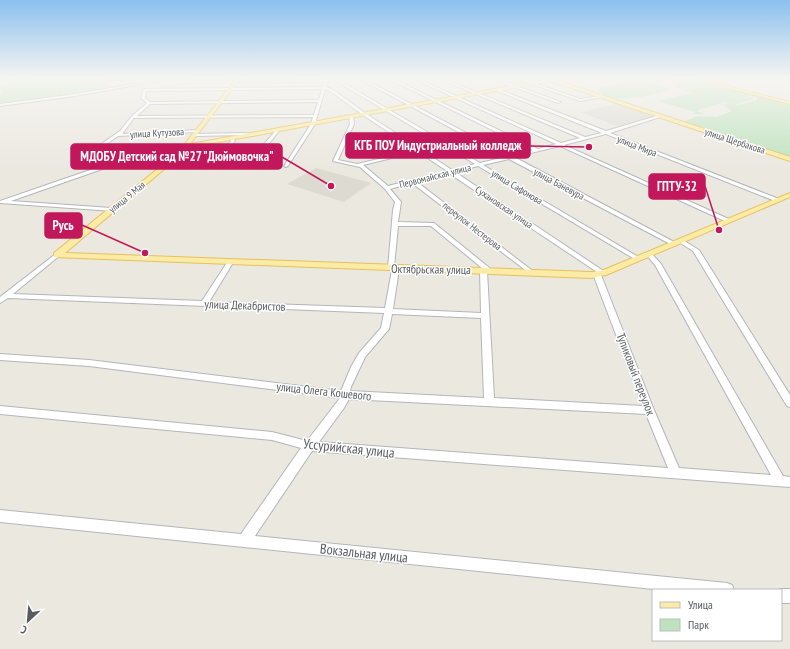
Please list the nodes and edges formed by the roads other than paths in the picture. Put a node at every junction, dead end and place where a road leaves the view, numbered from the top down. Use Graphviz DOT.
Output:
graph roads {
  1 [pos="143,108"];
  2 [pos="216,108"];
  3 [pos="318,108"];
  4 [pos="356,108"];
  5 [pos="385,108"];
  6 [pos="398,108"];
  7 [pos="416,108"];
  8 [pos="451,108"];
  9 [pos="482,108"];
  10 [pos="513,108"];
  11 [pos="543,108"];
  12 [pos="635,108"];
  13 [pos="388,110"];
  14 [pos="364,114"];
  15 [pos="316,116"];
  16 [pos="351,116"];
  17 [pos="659,116"];
  18 [pos="133,117"];
  19 [pos="208,118"];
  20 [pos="313,124"];
  21 [pos="277,131"];
  22 [pos="195,133"];
  23 [pos="605,133"];
  24 [pos="118,135"];
  25 [pos="253,135"];
  26 [pos="584,138"];
  27 [pos="231,139"];
  28 [pos="561,144"];
  29 [pos="185,147"];
  30 [pos="96,149"];
  31 [pos="537,150"];
  32 [pos="224,152"];
  33 [pos="390,157"];
  34 [pos="508,157"];
  35 [pos="790,159"];
  36 [pos="251,164"];
  37 [pos="359,164"];
  38 [pos="480,165"];
  39 [pos="286,166"];
  40 [pos="452,172"];
  41 [pos="413,181"];
  42 [pos="387,188"];
  43 [pos="790,195"];
  44 [pos="777,200"];
  45 [pos="111,210"];
  46 [pos="729,221"];
  47 [pos="394,224"];
  48 [pos="677,242"];
  49 [pos="650,254"];
  50 [pos="57,255"];
  51 [pos="638,259"];
  52 [pos="231,261"];
  53 [pos="393,268"];
  54 [pos="486,270"];
  55 [pos="531,272"];
  56 [pos="600,273"];
  57 [pos="3,299"];
  58 [pos="204,304"];
  59 [pos="389,311"];
  60 [pos="485,316"];
  61 [pos="0,357"];
  62 [pos="345,395"];
  63 [pos="489,401"];
  64 [pos="790,403"];
  65 [pos="0,410"];
  66 [pos="650,410"];
  67 [pos="310,446"];
  68 [pos="676,473"];
  69 [pos="785,482"];
  70 [pos="0,516"];
  71 [pos="244,541"];
  72 [pos="717,589"];
  1 -- 18 [label="street"];
  2 -- 19 [label="main road, улица 9 Мая"];
  3 -- 15 [label="street"];
  4 -- 14 [label="street, Сухановская улица"];
  5 -- 13 [label="street, улица Сафонова"];
  6 -- 13 [label="main road"];
  7 -- 34 [label="street, улица Баневура"];
  8 -- 31 [label="street"];
  9 -- 28 [label="street"];
  10 -- 26 [label="street"];
  11 -- 23 [label="street, улица Мира"];
  12 -- 17 [label="main road, улица Щербакова"];
  13 -- 14 [label="main road"];
  13 -- 38 [label="street, улица Сафонова"];
  14 -- 16 [label="main road"];
  14 -- 40 [label="street, Сухановская улица"];
  15 -- 19 [label="street"];
  15 -- 20 [label="street"];
  16 -- 20 [label="main road"];
  16 -- 37 [label="street"];
  17 -- 23 [label="street, Первомайская улица"];
  17 -- 35 [label="main road, улица Щербакова"];
  18 -- 19 [label="street"];
  18 -- 24 [label="street"];
  19 -- 22 [label="main road, улица 9 Мая"];
  20 -- 21 [label="main road"];
  20 -- 39 [label="street"];
  21 -- 25 [label="main road"];
  21 -- 36 [label="street"];
  22 -- 24 [label="street, улица Кутузова"];
  22 -- 25 [label="street, улица Кутузова"];
  22 -- 29 [label="main road, улица 9 Мая"];
  23 -- 26 [label="street, Первомайская улица"];
  23 -- 44 [label="street, улица Мира"];
  24 -- 30 [label="street"];
  25 -- 27 [label="main road"];
  26 -- 28 [label="street, Первомайская улица"];
  27 -- 29 [label="main road"];
  27 -- 32 [label="street"];
  28 -- 31 [label="street, Первомайская улица"];
  28 -- 46 [label="street"];
  29 -- 45 [label="main road, улица 9 Мая"];
  29 -- 45 [label="street"];
  31 -- 34 [label="street, Первомайская улица"];
  33 -- 37 [label="street"];
  34 -- 38 [label="street, Первомайская улица"];
  34 -- 48 [label="street, улица Баневура"];
  37 -- 42 [label="street, Первомайская улица"];
  38 -- 40 [label="street, Первомайская улица"];
  38 -- 51 [label="street, улица Сафонова"];
  40 -- 41 [label="street, Первомайская улица"];
  40 -- 56 [label="street, Сухановская улица"];
  41 -- 42 [label="street, Первомайская улица"];
  41 -- 55 [label="street, переулок Нестерова"];
  42 -- 47 [label="street"];
  43 -- 44 [label="main road, Октябрьская улица"];
  44 -- 46 [label="main road, Октябрьская улица"];
  45 -- 50 [label="main road, улица 9 Мая"];
  46 -- 48 [label="main road, Октябрьская улица"];
  47 -- 53 [label="street"];
  47 -- 54 [label="street"];
  48 -- 49 [label="main road, Октябрьская улица"];
  48 -- 64 [label="street, улица Баневура"];
  49 -- 51 [label="main road, Октябрьская улица"];
  49 -- 69 [label="street"];
  50 -- 52 [label="main road, Октябрьская улица"];
  50 -- 57 [label="street, улица 9 Мая"];
  51 -- 56 [label="main road, Октябрьская улица"];
  52 -- 53 [label="main road, Октябрьская улица"];
  52 -- 58 [label="street"];
  53 -- 54 [label="main road, Октябрьская улица"];
  53 -- 59 [label="street"];
  54 -- 55 [label="main road, Октябрьская улица"];
  54 -- 60 [label="street"];
  55 -- 56 [label="main road, Октябрьская улица"];
  56 -- 66 [label="street, Тупиковый переулок"];
  57 -- 58 [label="street, улица Декабристов"];
  58 -- 59 [label="street, улица Декабристов"];
  59 -- 60 [label="street, улица Декабристов"];
  59 -- 62 [label="street"];
  60 -- 63 [label="street"];
  61 -- 62 [label="street, улица Олега Кошевого"];
  62 -- 63 [label="street, улица Олега Кошевого"];
  62 -- 67 [label="street"];
  63 -- 66 [label="street, улица Олега Кошевого"];
  65 -- 67 [label="street, Уссурийская улица"];
  66 -- 68 [label="street, Тупиковый переулок"];
  67 -- 68 [label="street, Уссурийская улица"];
  67 -- 71 [label="street"];
  68 -- 69 [label="street, Уссурийская улица"];
  70 -- 71 [label="street, Вокзальная улица"];
  71 -- 72 [label="street, Вокзальная улица"];
}
